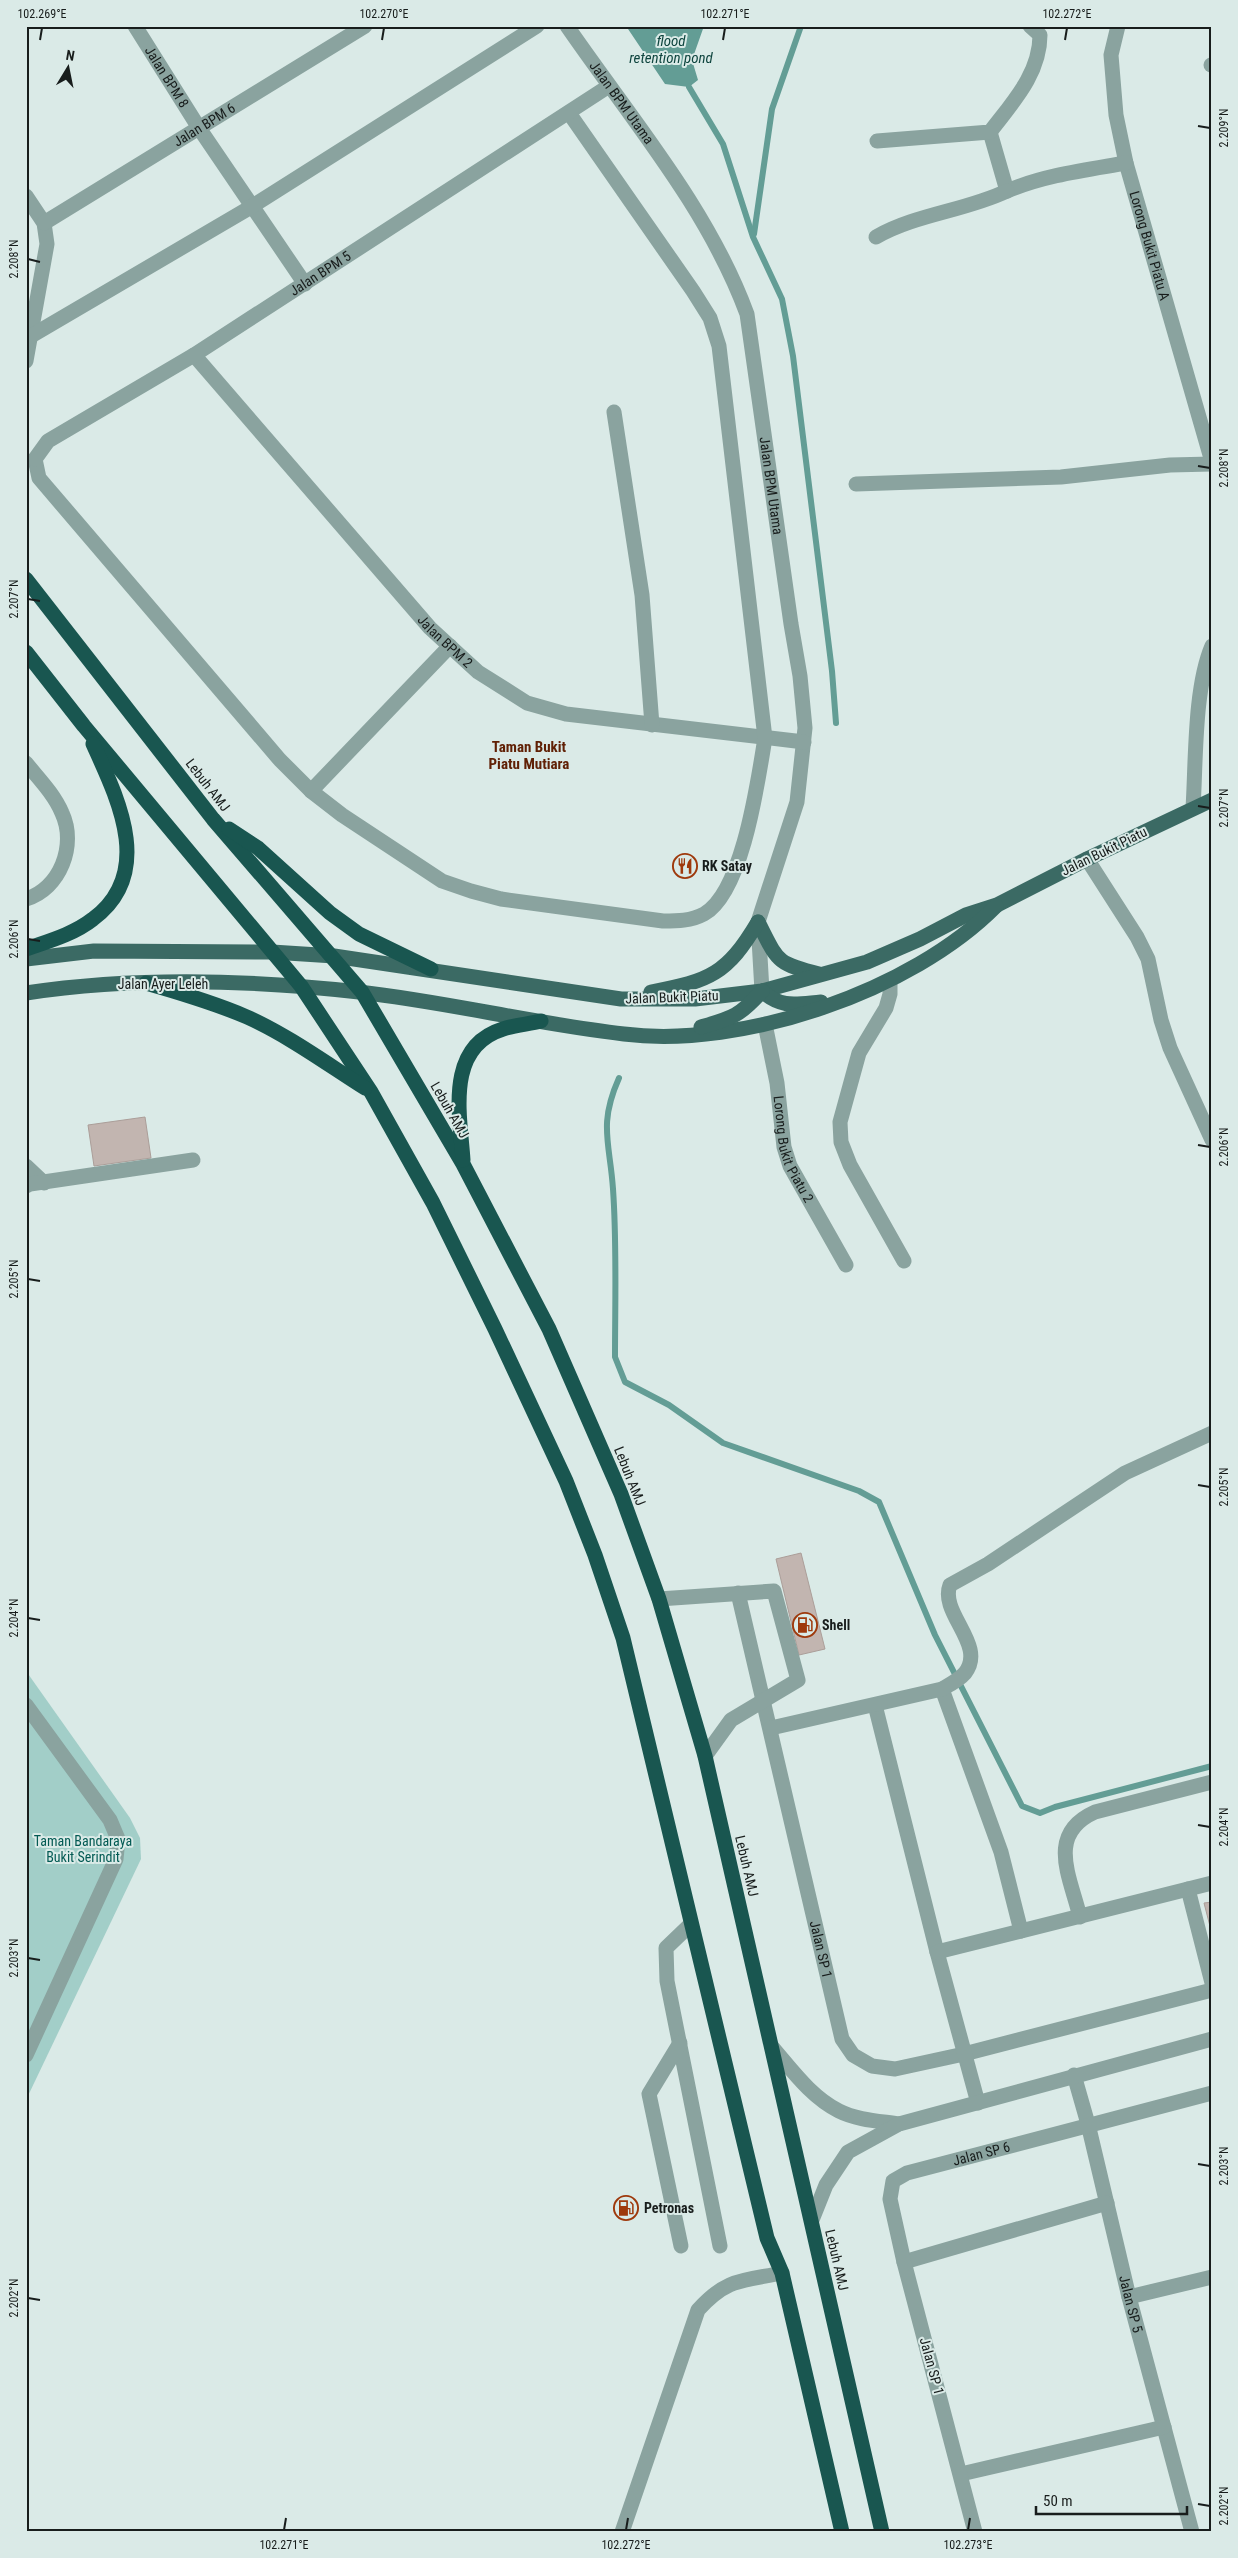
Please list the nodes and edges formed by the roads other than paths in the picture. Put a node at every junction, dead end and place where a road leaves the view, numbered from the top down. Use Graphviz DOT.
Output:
graph roads {
  1 [pos="135,26"];
  2 [pos="537,26"];
  3 [pos="567,26"];
  4 [pos="1030,26"];
  5 [pos="1118,26"];
  6 [pos="355,29"];
  7 [pos="608,86"];
  8 [pos="568,113"];
  9 [pos="199,128"];
  10 [pos="990,132"];
  11 [pos="877,141"];
  12 [pos="1126,163"];
  13 [pos="1007,191"];
  14 [pos="26,196"];
  15 [pos="251,207"];
  16 [pos="44,223"];
  17 [pos="876,237"];
  18 [pos="305,284"];
  19 [pos="31,336"];
  20 [pos="194,355"];
  21 [pos="26,361"];
  22 [pos="614,412"];
  23 [pos="31,458"];
  24 [pos="1212,463"];
  25 [pos="856,484"];
  26 [pos="26,579"];
  27 [pos="450,646"];
  28 [pos="1212,646"];
  29 [pos="26,652"];
  30 [pos="652,724"];
  31 [pos="84,726"];
  32 [pos="765,738"];
  33 [pos="804,742"];
  34 [pos="26,763"];
  35 [pos="311,792"];
  36 [pos="1212,800"];
  37 [pos="1193,808"];
  38 [pos="213,819"];
  39 [pos="1087,859"];
  40 [pos="26,899"];
  41 [pos="997,905"];
  42 [pos="758,922"];
  43 [pos="26,949"];
  44 [pos="272,952"];
  45 [pos="334,956"];
  46 [pos="26,959"];
  47 [pos="431,970"];
  48 [pos="822,975"];
  49 [pos="890,980"];
  50 [pos="146,983"];
  51 [pos="301,986"];
  52 [pos="762,991"];
  53 [pos="362,992"];
  54 [pos="26,993"];
  55 [pos="620,999"];
  56 [pos="843,1000"];
  57 [pos="541,1021"];
  58 [pos="765,1024"];
  59 [pos="676,1035"];
  60 [pos="371,1092"];
  61 [pos="1212,1140"];
  62 [pos="193,1160"];
  63 [pos="463,1164"];
  64 [pos="26,1166"];
  65 [pos="44,1183"];
  66 [pos="26,1186"];
  67 [pos="904,1260"];
  68 [pos="846,1264"];
  69 [pos="1212,1433"];
  70 [pos="738,1593"];
  71 [pos="659,1599"];
  72 [pos="947,1686"];
  73 [pos="764,1700"];
  74 [pos="26,1705"];
  75 [pos="875,1705"];
  76 [pos="771,1728"];
  77 [pos="705,1756"];
  78 [pos="1212,1782"];
  79 [pos="1212,1882"];
  80 [pos="1188,1889"];
  81 [pos="1080,1916"];
  82 [pos="692,1924"];
  83 [pos="1021,1931"];
  84 [pos="937,1952"];
  85 [pos="1212,1983"];
  86 [pos="1212,1990"];
  87 [pos="1212,2039"];
  88 [pos="680,2043"];
  89 [pos="772,2047"];
  90 [pos="964,2054"];
  91 [pos="26,2055"];
  92 [pos="1074,2075"];
  93 [pos="1212,2093"];
  94 [pos="978,2103"];
  95 [pos="899,2124"];
  96 [pos="1088,2124"];
  97 [pos="890,2199"];
  98 [pos="1107,2203"];
  99 [pos="812,2220"];
  100 [pos="681,2246"];
  101 [pos="720,2246"];
  102 [pos="904,2262"];
  103 [pos="782,2273"];
  104 [pos="1212,2277"];
  105 [pos="1129,2297"];
  106 [pos="1164,2427"];
  107 [pos="960,2474"];
  108 [pos="622,2532"];
  109 [pos="842,2532"];
  110 [pos="882,2532"];
  111 [pos="975,2532"];
  112 [pos="1192,2532"];
  1 -- 9 [label="street, Jalan BPM 8"];
  2 -- 15 [label="street"];
  3 -- 7 [label="street, Jalan BPM Utama"];
  4 -- 10 [label="street"];
  5 -- 12 [label="street, Lorong Bukit Piatu A"];
  6 -- 9 [label="street, Jalan BPM 6"];
  7 -- 8 [label="street, Jalan BPM 5"];
  7 -- 33 [label="street, Jalan BPM Utama"];
  8 -- 18 [label="street, Jalan BPM 5"];
  8 -- 32 [label="street"];
  9 -- 15 [label="street, Jalan BPM 8"];
  9 -- 16 [label="street, Jalan BPM 6"];
  10 -- 11 [label="street"];
  10 -- 13 [label="street"];
  12 -- 13 [label="street"];
  12 -- 24 [label="street, Lorong Bukit Piatu A"];
  13 -- 17 [label="street"];
  14 -- 16 [label="street"];
  15 -- 18 [label="street, Jalan BPM 8"];
  15 -- 19 [label="street"];
  16 -- 19 [label="street"];
  18 -- 20 [label="street, Jalan BPM 5"];
  19 -- 21 [label="street"];
  20 -- 23 [label="street, Jalan BPM 5"];
  20 -- 27 [label="street, Jalan BPM 2"];
  22 -- 30 [label="street"];
  23 -- 35 [label="street"];
  24 -- 25 [label="street"];
  26 -- 38 [label="highway, Lebuh AMJ"];
  27 -- 30 [label="street, Jalan BPM 2"];
  27 -- 35 [label="street"];
  28 -- 37 [label="street"];
  29 -- 31 [label="highway"];
  30 -- 32 [label="street, Jalan BPM 2"];
  31 -- 43 [label="highway"];
  31 -- 44 [label="highway"];
  32 -- 33 [label="street, Jalan BPM 2"];
  32 -- 35 [label="street"];
  33 -- 42 [label="street, Jalan BPM Utama"];
  34 -- 40 [label="street"];
  36 -- 37 [label="main road, Jalan Bukit Piatu"];
  37 -- 39 [label="main road, Jalan Bukit Piatu"];
  38 -- 45 [label="highway, Lebuh AMJ"];
  38 -- 47 [label="highway"];
  39 -- 41 [label="main road, Jalan Bukit Piatu"];
  39 -- 61 [label="street"];
  41 -- 48 [label="main road, Jalan Bukit Piatu"];
  41 -- 49 [label="main road, Jalan Bukit Piatu"];
  42 -- 48 [label="main road"];
  42 -- 52 [label="street, Jalan BPM Utama"];
  42 -- 55 [label="main road"];
  44 -- 45 [label="main road, Jalan Bukit Piatu"];
  44 -- 46 [label="main road"];
  44 -- 51 [label="highway"];
  45 -- 47 [label="main road, Jalan Bukit Piatu"];
  45 -- 53 [label="highway, Lebuh AMJ"];
  47 -- 55 [label="main road, Jalan Bukit Piatu"];
  48 -- 52 [label="main road, Jalan Bukit Piatu"];
  49 -- 56 [label="main road, Jalan Bukit Piatu"];
  49 -- 67 [label="street"];
  50 -- 51 [label="main road, Jalan Ayer Leleh"];
  50 -- 54 [label="main road, Jalan Ayer Leleh"];
  50 -- 60 [label="highway"];
  51 -- 53 [label="main road, Jalan Ayer Leleh"];
  51 -- 60 [label="highway"];
  52 -- 55 [label="main road, Jalan Bukit Piatu"];
  52 -- 56 [label="main road"];
  52 -- 59 [label="main road"];
  53 -- 57 [label="main road, Jalan Bukit Piatu"];
  53 -- 63 [label="highway, Lebuh AMJ"];
  56 -- 58 [label="main road, Jalan Bukit Piatu"];
  57 -- 59 [label="main road, Jalan Bukit Piatu"];
  57 -- 63 [label="highway"];
  58 -- 59 [label="main road, Jalan Bukit Piatu"];
  58 -- 68 [label="street, Lorong Bukit Piatu 2"];
  60 -- 82 [label="highway"];
  62 -- 65 [label="street"];
  63 -- 71 [label="highway, Lebuh AMJ"];
  64 -- 65 [label="street"];
  65 -- 66 [label="street"];
  69 -- 72 [label="street"];
  70 -- 71 [label="street"];
  70 -- 73 [label="street, Jalan SP 1"];
  70 -- 73 [label="street"];
  71 -- 77 [label="highway, Lebuh AMJ"];
  72 -- 75 [label="street"];
  72 -- 83 [label="street"];
  73 -- 76 [label="street, Jalan SP 1"];
  73 -- 77 [label="street"];
  74 -- 91 [label="street"];
  75 -- 76 [label="street"];
  75 -- 84 [label="street"];
  76 -- 90 [label="street, Jalan SP 1"];
  77 -- 89 [label="highway, Lebuh AMJ"];
  78 -- 81 [label="street"];
  79 -- 80 [label="street"];
  80 -- 81 [label="street"];
  80 -- 85 [label="street"];
  81 -- 83 [label="street"];
  82 -- 88 [label="street"];
  82 -- 103 [label="highway"];
  83 -- 84 [label="street"];
  84 -- 90 [label="street"];
  86 -- 90 [label="street, Jalan SP 1"];
  87 -- 92 [label="street"];
  88 -- 100 [label="street"];
  88 -- 101 [label="street"];
  89 -- 95 [label="street"];
  89 -- 99 [label="highway, Lebuh AMJ"];
  90 -- 94 [label="street"];
  92 -- 94 [label="street"];
  92 -- 96 [label="street, Jalan SP 5"];
  93 -- 96 [label="street, Jalan SP 6"];
  94 -- 95 [label="street"];
  95 -- 99 [label="street"];
  96 -- 97 [label="street, Jalan SP 6"];
  96 -- 98 [label="street, Jalan SP 5"];
  97 -- 102 [label="street, Jalan SP 1"];
  98 -- 102 [label="street"];
  98 -- 105 [label="street, Jalan SP 5"];
  99 -- 110 [label="highway, Lebuh AMJ"];
  102 -- 107 [label="street, Jalan SP 1"];
  103 -- 108 [label="street"];
  103 -- 109 [label="highway"];
  104 -- 105 [label="street"];
  105 -- 106 [label="street, Jalan SP 5"];
  106 -- 107 [label="street"];
  106 -- 112 [label="street, Jalan SP 5"];
  107 -- 111 [label="street, Jalan SP 1"];
}
